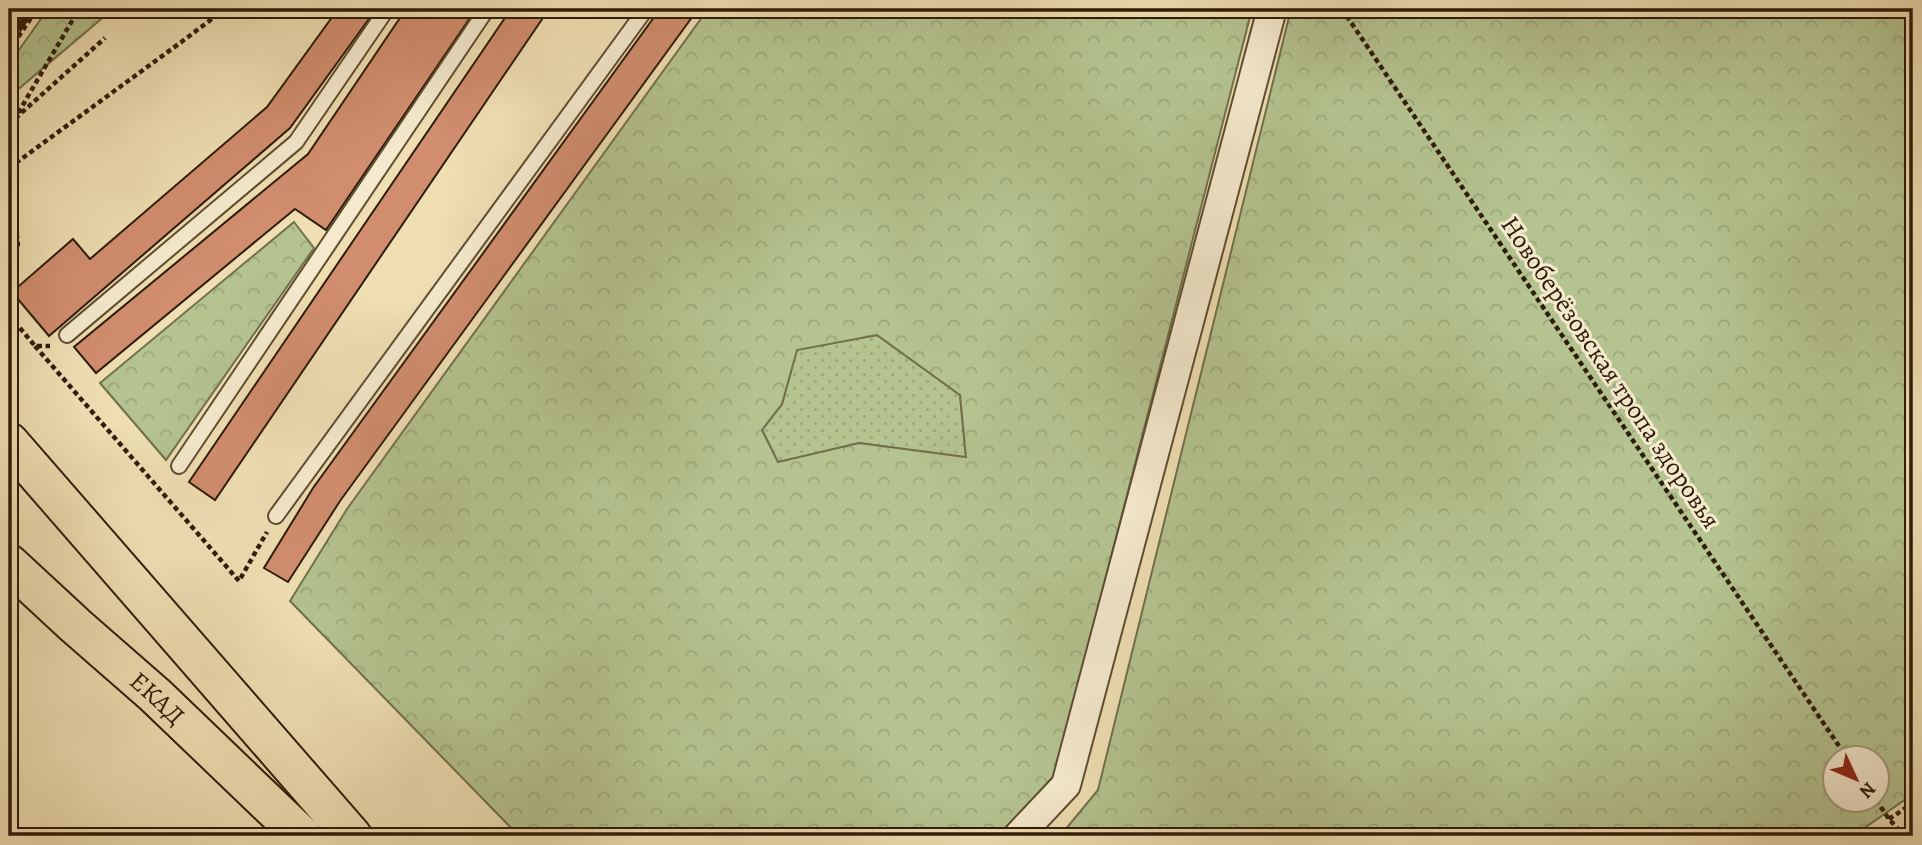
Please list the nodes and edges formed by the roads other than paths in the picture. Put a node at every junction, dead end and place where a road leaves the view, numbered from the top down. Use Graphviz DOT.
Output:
graph roads {
  1 [pos="387,9"];
  2 [pos="487,9"];
  3 [pos="646,9"];
  4 [pos="1272,9"];
  5 [pos="67,335"];
  6 [pos="9,442"];
  7 [pos="179,466"];
  8 [pos="276,516"];
  9 [pos="9,564"];
  10 [pos="302,836"];
  11 [pos="352,836"];
  12 [pos="1018,836"];
  1 -- 5 [label="lane"];
  2 -- 7 [label="lane"];
  3 -- 8 [label="lane"];
  4 -- 12 [label="street"];
  6 -- 11 [label="main road"];
  9 -- 10 [label="main road, ЕКАД"];
}
